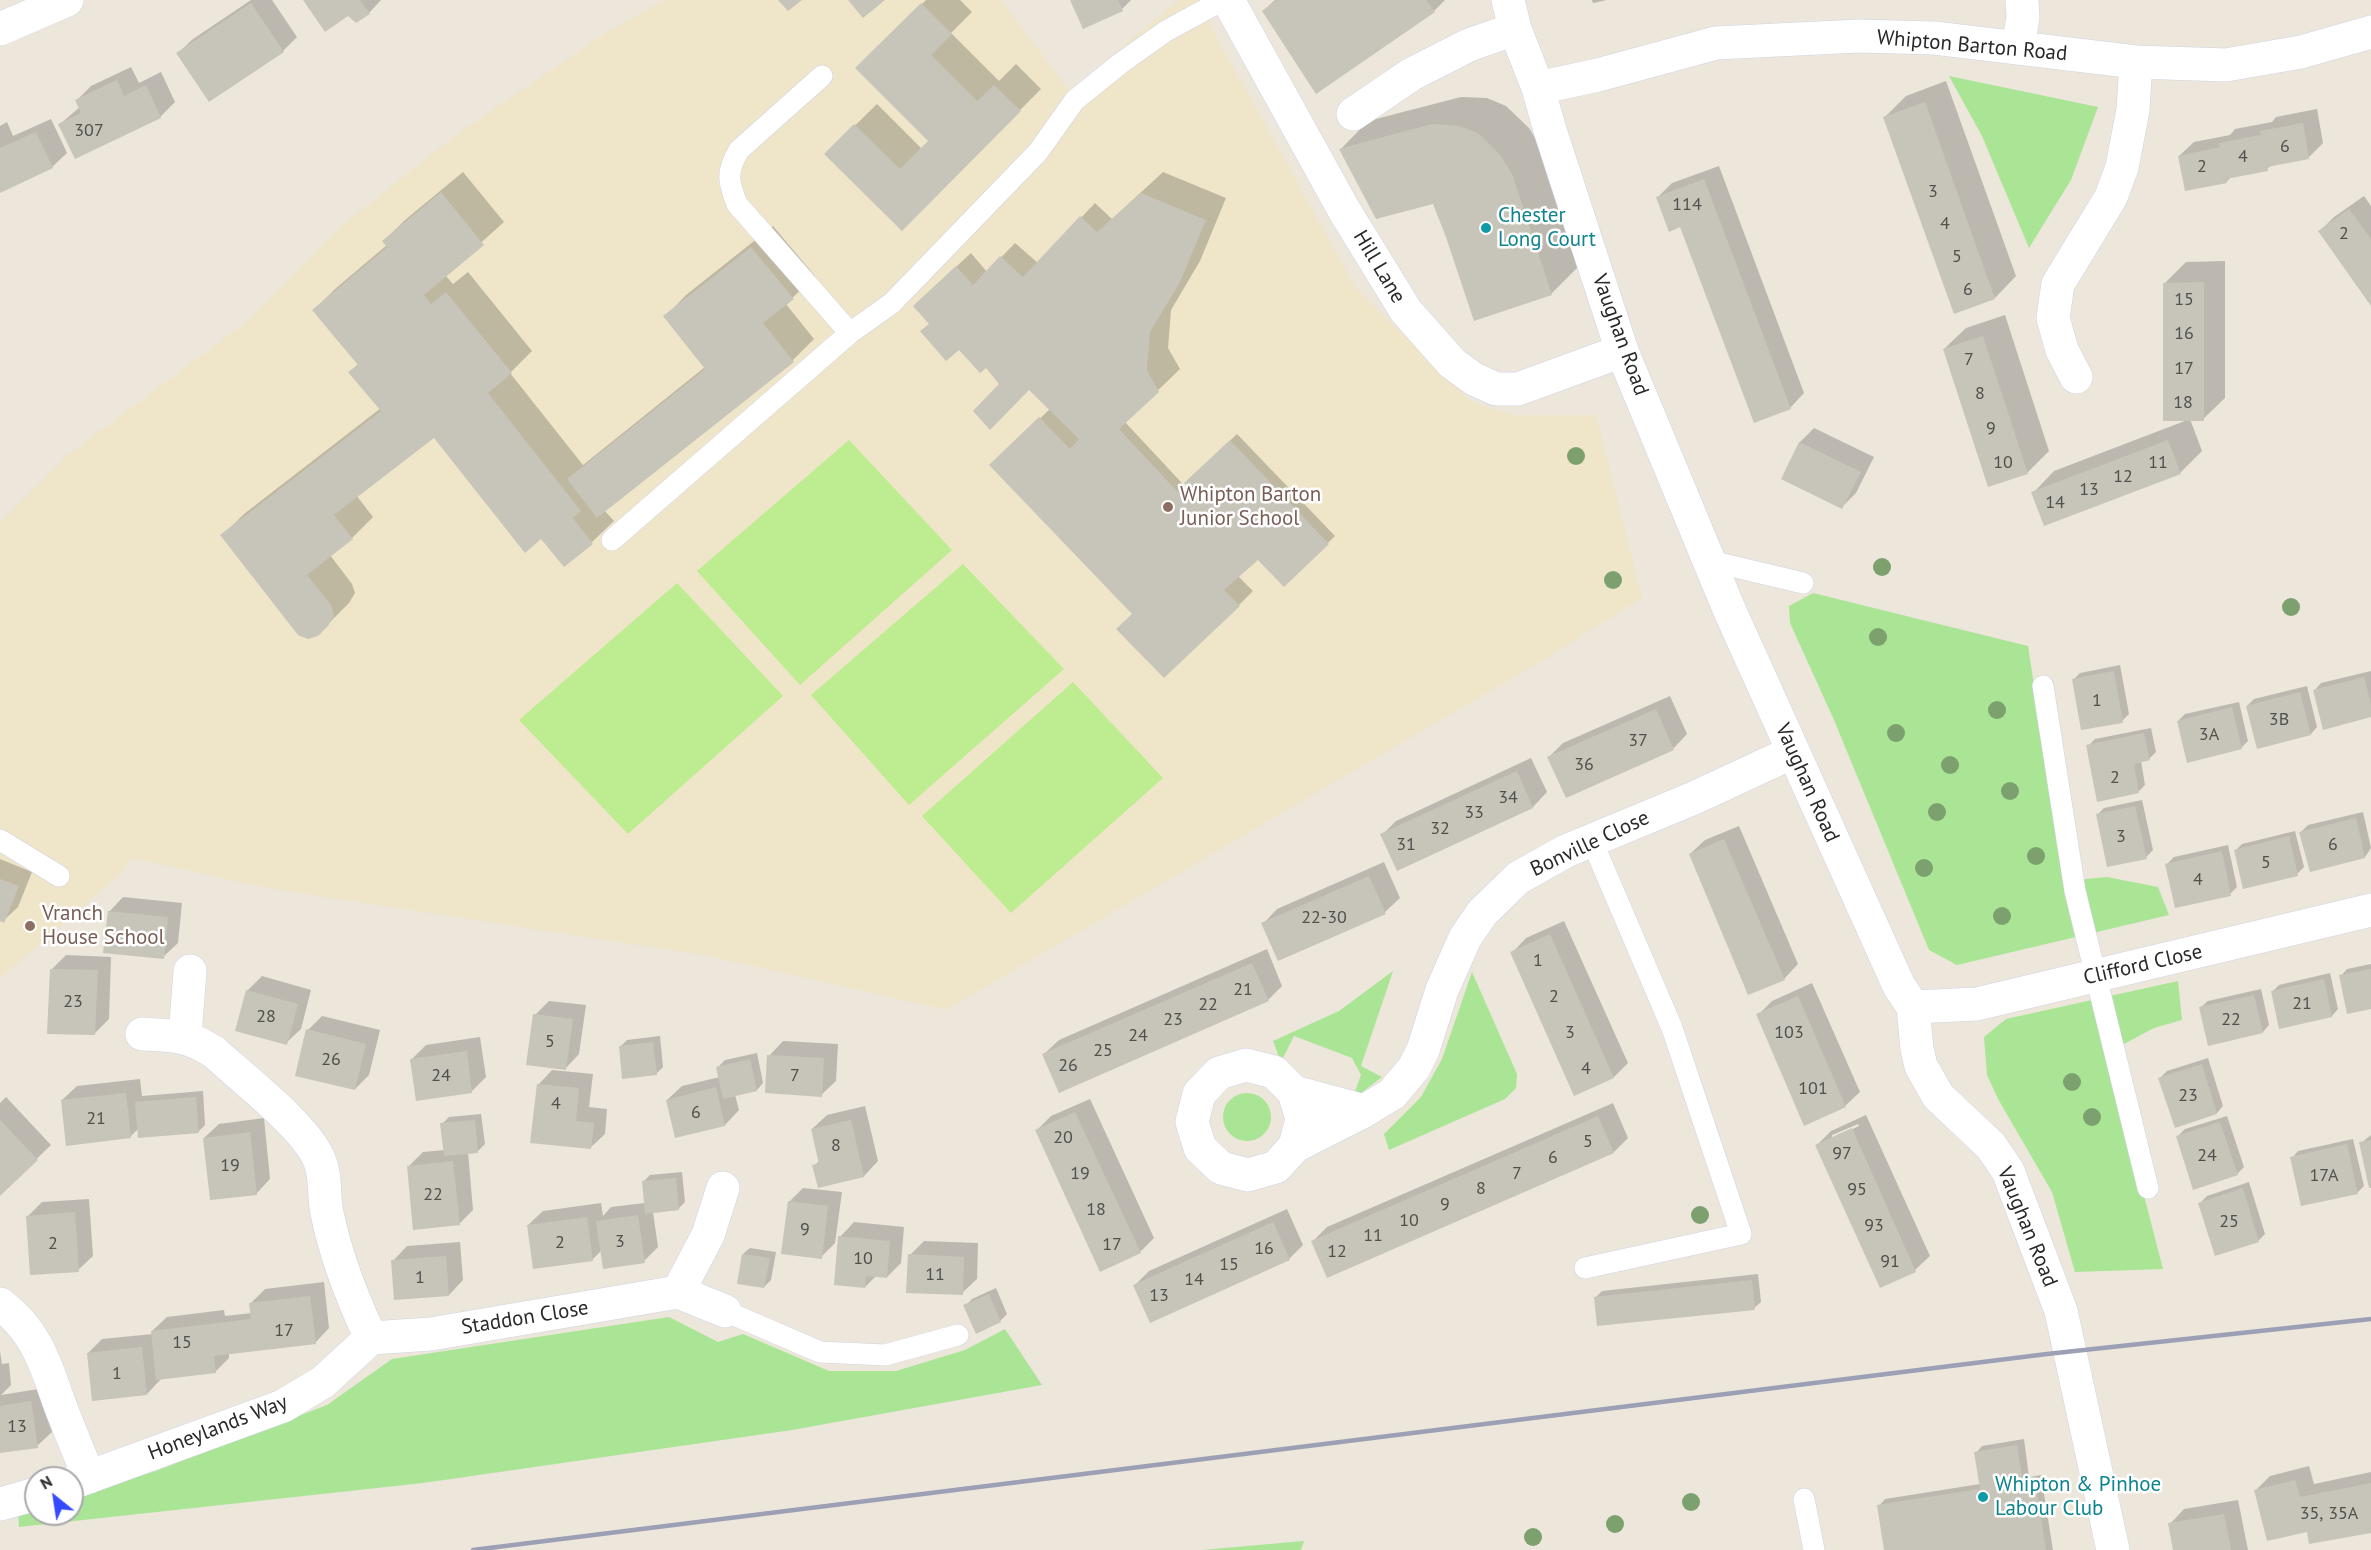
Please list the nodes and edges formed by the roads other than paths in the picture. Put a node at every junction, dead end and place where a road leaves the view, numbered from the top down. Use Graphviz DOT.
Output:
graph roads {
  1 [pos="67,0"];
  2 [pos="1222,0"];
  3 [pos="1228,0"];
  4 [pos="2022,0"];
  5 [pos="1511,14"];
  6 [pos="0,29"];
  7 [pos="2371,32"];
  8 [pos="2018,47"];
  9 [pos="2136,62"];
  10 [pos="822,76"];
  11 [pos="1538,88"];
  12 [pos="1353,114"];
  13 [pos="850,333"];
  14 [pos="1622,351"];
  15 [pos="2076,377"];
  16 [pos="612,540"];
  17 [pos="1710,561"];
  18 [pos="1803,583"];
  19 [pos="2043,686"];
  20 [pos="1793,752"];
  21 [pos="0,840"];
  22 [pos="1592,841"];
  23 [pos="59,876"];
  24 [pos="2371,910"];
  25 [pos="190,971"];
  26 [pos="2096,976"];
  27 [pos="1913,1007"];
  28 [pos="142,1034"];
  29 [pos="185,1036"];
  30 [pos="1294,1092"];
  31 [pos="1364,1111"];
  32 [pos="1295,1146"];
  33 [pos="723,1188"];
  34 [pos="2148,1188"];
  35 [pos="1585,1268"];
  36 [pos="678,1292"];
  37 [pos="0,1304"];
  38 [pos="725,1311"];
  39 [pos="958,1335"];
  40 [pos="371,1338"];
  41 [pos="76,1466"];
  42 [pos="84,1479"];
  43 [pos="24,1497"];
  44 [pos="1804,1499"];
  45 [pos="0,1504"];
  46 [pos="1814,1550"];
  47 [pos="2113,1550"];
  1 -- 6 [label="street"];
  2 -- 13 [label="lane"];
  3 -- 14 [label="street, Hill Lane"];
  4 -- 8 [label="street"];
  5 -- 11 [label="street, Vaughan Road"];
  5 -- 12 [label="street"];
  7 -- 9 [label="street, Whipton Barton Road"];
  8 -- 9 [label="street, Whipton Barton Road"];
  8 -- 11 [label="street, Whipton Barton Road"];
  9 -- 15 [label="street"];
  10 -- 13 [label="lane"];
  11 -- 14 [label="street, Vaughan Road"];
  13 -- 16 [label="lane"];
  14 -- 17 [label="street, Vaughan Road"];
  17 -- 18 [label="lane"];
  17 -- 20 [label="street, Vaughan Road"];
  19 -- 26 [label="lane"];
  20 -- 22 [label="street, Bonville Close"];
  20 -- 27 [label="street, Vaughan Road"];
  21 -- 23 [label="lane"];
  22 -- 31 [label="street, Bonville Close"];
  22 -- 35 [label="lane"];
  24 -- 26 [label="street, Clifford Close"];
  25 -- 29 [label="street"];
  26 -- 27 [label="street, Clifford Close"];
  26 -- 34 [label="lane"];
  27 -- 47 [label="street, Vaughan Road"];
  28 -- 29 [label="street"];
  29 -- 40 [label="street"];
  30 -- 31 [label="street, Bonville Close"];
  30 -- 32 [label="street"];
  30 -- 32 [label="street, Bonville Close"];
  31 -- 32 [label="street, Bonville Close"];
  33 -- 36 [label="street"];
  36 -- 38 [label="street"];
  36 -- 40 [label="street, Staddon Close"];
  37 -- 41 [label="street"];
  38 -- 39 [label="lane"];
  40 -- 42 [label="street, Honeylands Way"];
  43 -- 45 [label="street"];
  44 -- 46 [label="lane"];
}
